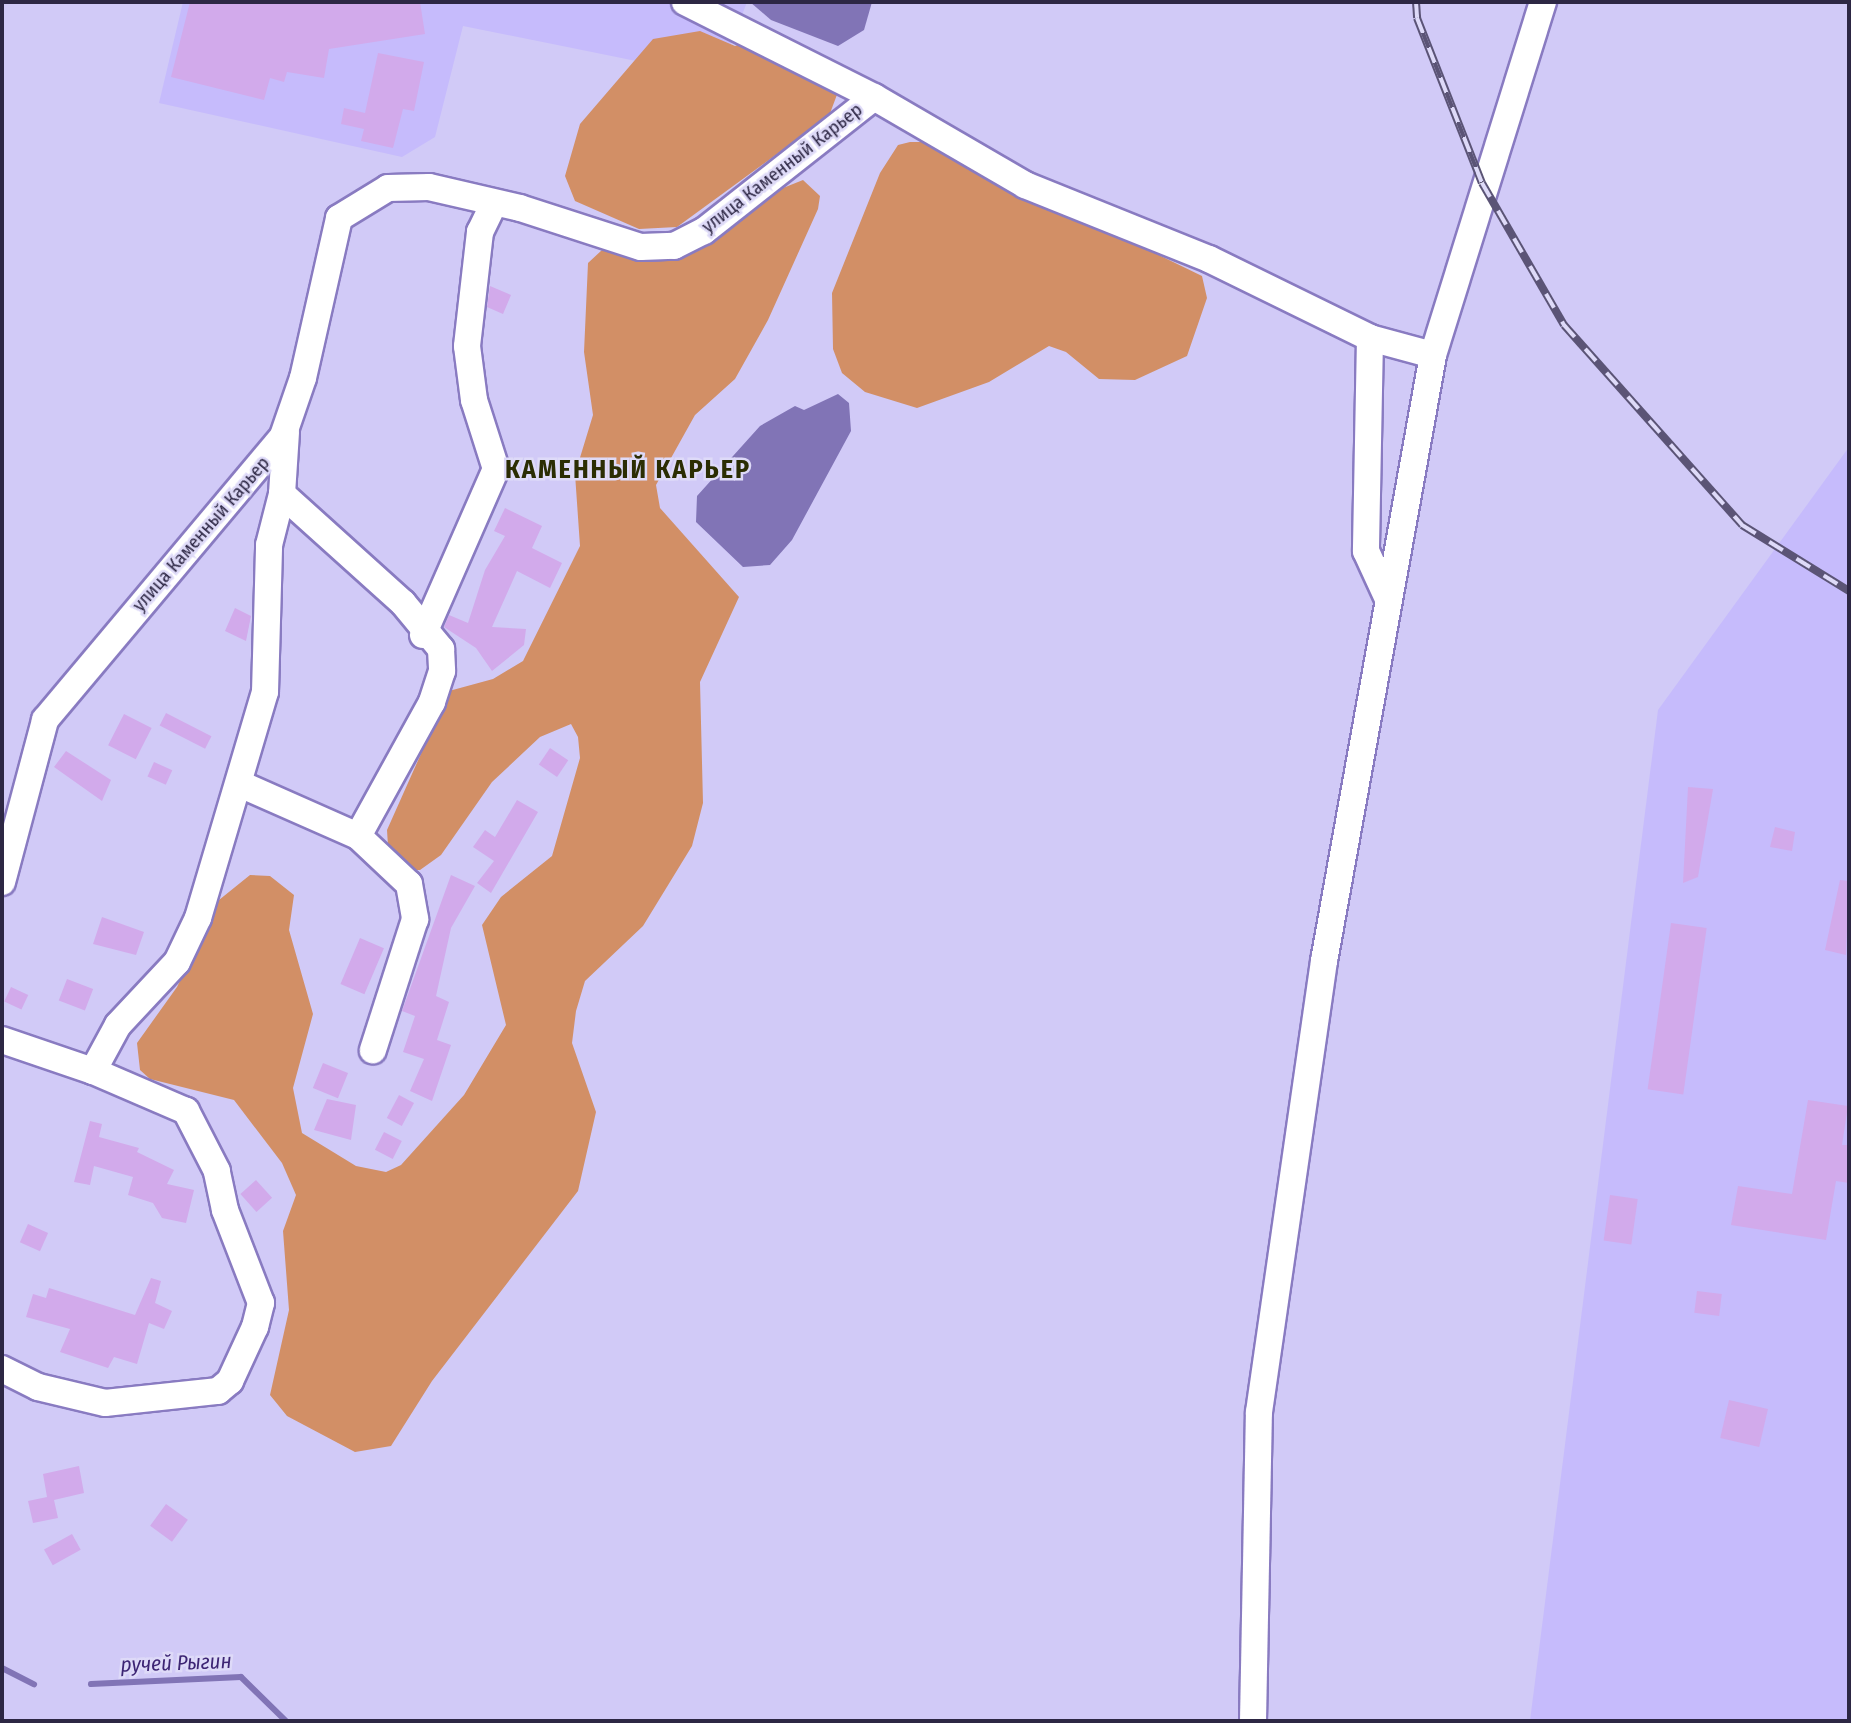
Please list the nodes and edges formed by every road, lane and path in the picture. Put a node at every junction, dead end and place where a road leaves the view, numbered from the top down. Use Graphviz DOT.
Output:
graph roads {
  1 [pos="685,2"];
  2 [pos="1543,2"];
  3 [pos="874,97"];
  4 [pos="493,205"];
  5 [pos="1370,338"];
  6 [pos="1433,355"];
  7 [pos="286,427"];
  8 [pos="282,494"];
  9 [pos="1388,599"];
  10 [pos="423,635"];
  11 [pos="240,784"];
  12 [pos="358,836"];
  13 [pos="2,882"];
  14 [pos="2,1040"];
  15 [pos="373,1051"];
  16 [pos="93,1071"];
  17 [pos="2,1368"];
  18 [pos="1253,1721"];
  1 -- 3 [label="street"];
  2 -- 6 [label="street"];
  3 -- 4 [label="street, улица Каменный Карьер"];
  3 -- 5 [label="street"];
  4 -- 7 [label="street, улица Каменный Карьер"];
  4 -- 10 [label="street"];
  5 -- 6 [label="street"];
  5 -- 9 [label="street"];
  6 -- 9 [label="street"];
  7 -- 8 [label="street"];
  7 -- 13 [label="street, улица Каменный Карьер"];
  8 -- 10 [label="street"];
  8 -- 11 [label="street"];
  9 -- 18 [label="street"];
  10 -- 12 [label="street"];
  11 -- 12 [label="street"];
  11 -- 16 [label="street"];
  12 -- 15 [label="street"];
  14 -- 16 [label="street"];
  16 -- 17 [label="street"];
}
